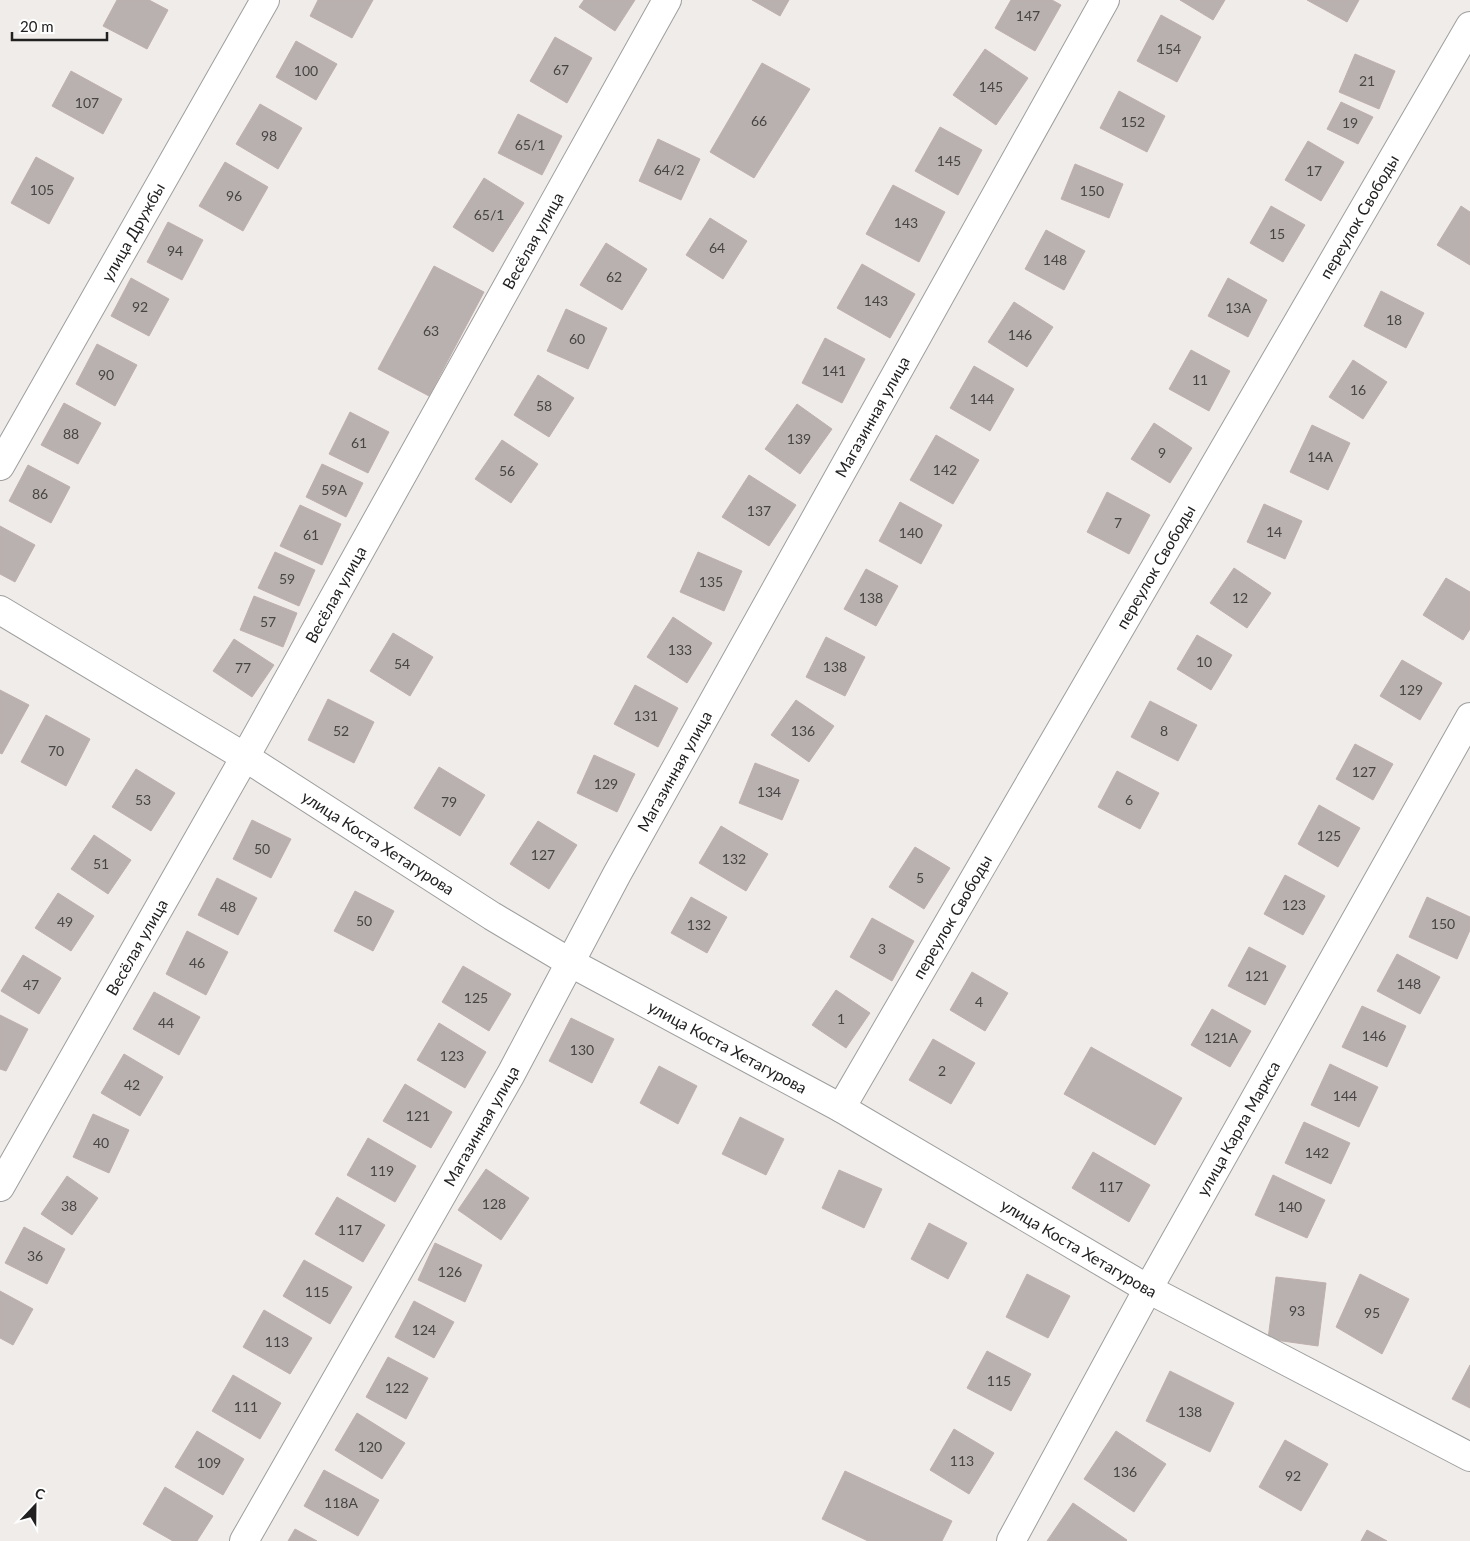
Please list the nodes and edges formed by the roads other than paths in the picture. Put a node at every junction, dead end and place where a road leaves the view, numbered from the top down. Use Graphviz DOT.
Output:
graph roads {
  1 [pos="265,0"];
  2 [pos="667,0"];
  3 [pos="1105,0"];
  4 [pos="1470,26"];
  5 [pos="0,466"];
  6 [pos="0,610"];
  7 [pos="1470,717"];
  8 [pos="245,757"];
  9 [pos="571,962"];
  10 [pos="841,1108"];
  11 [pos="0,1187"];
  12 [pos="1148,1289"];
  13 [pos="1470,1457"];
  14 [pos="244,1541"];
  15 [pos="1011,1541"];
  1 -- 5 [label="street, улица Дружбы"];
  2 -- 8 [label="street, Весёлая улица"];
  3 -- 9 [label="street, Магазинная улица"];
  4 -- 10 [label="street, переулок Свободы"];
  6 -- 8 [label="street, улица Коста Хетагурова"];
  7 -- 12 [label="street, улица Карла Маркса"];
  8 -- 9 [label="street, улица Коста Хетагурова"];
  8 -- 11 [label="street, Весёлая улица"];
  9 -- 10 [label="street, улица Коста Хетагурова"];
  9 -- 14 [label="street, Магазинная улица"];
  10 -- 12 [label="street, улица Коста Хетагурова"];
  12 -- 13 [label="street, улица Коста Хетагурова"];
  12 -- 15 [label="street, улица Карла Маркса"];
}
